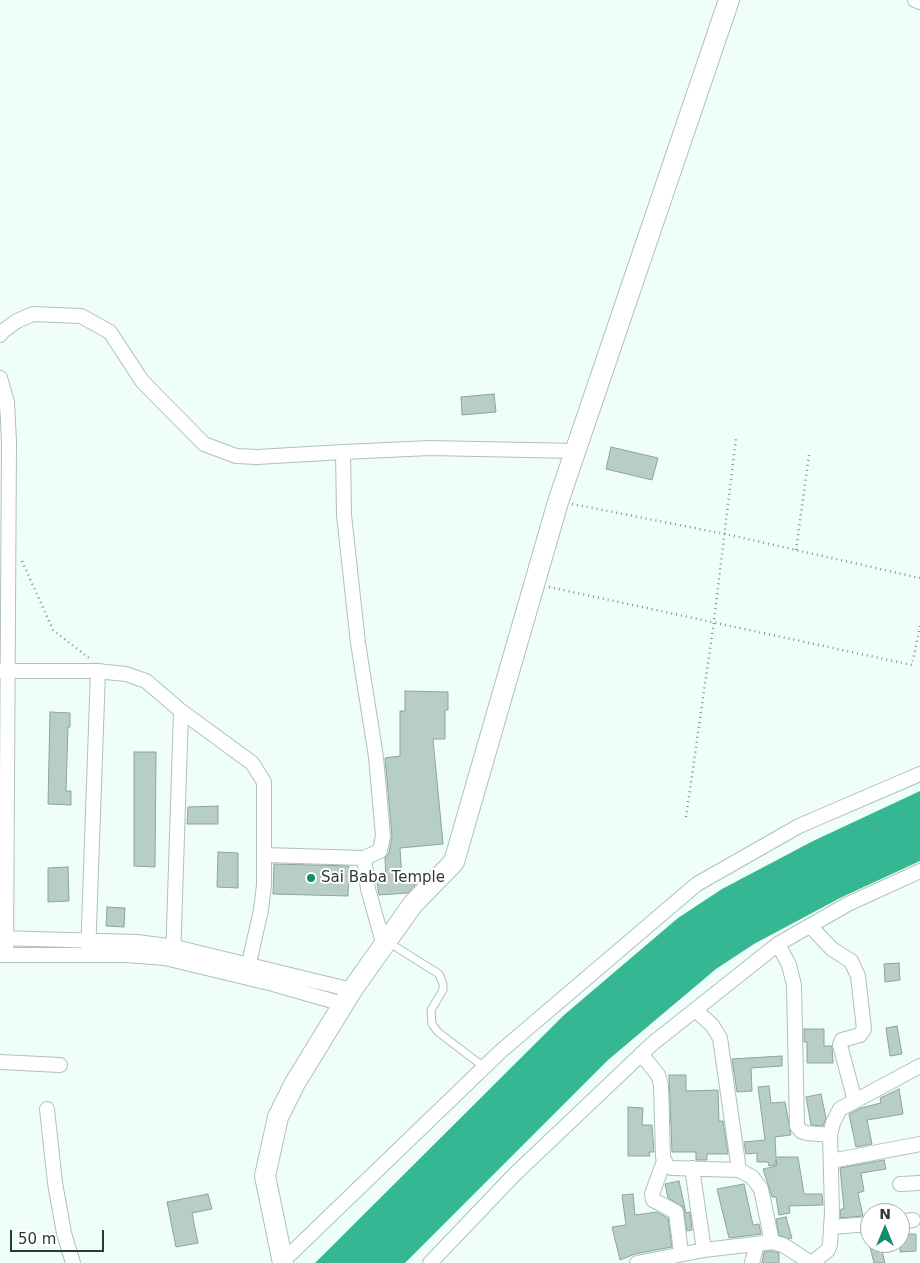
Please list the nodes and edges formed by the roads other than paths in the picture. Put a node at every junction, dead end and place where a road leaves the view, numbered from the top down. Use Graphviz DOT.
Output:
graph roads {
  1 [pos="729,0"];
  2 [pos="916,0"];
  3 [pos="920,2"];
  4 [pos="0,335"];
  5 [pos="0,378"];
  6 [pos="4,402"];
  7 [pos="576,451"];
  8 [pos="344,452"];
  9 [pos="4,671"];
  10 [pos="102,671"];
  11 [pos="181,711"];
  12 [pos="920,774"];
  13 [pos="265,855"];
  14 [pos="364,858"];
  15 [pos="920,870"];
  16 [pos="810,926"];
  17 [pos="3,938"];
  18 [pos="89,940"];
  19 [pos="386,944"];
  20 [pos="778,944"];
  21 [pos="174,954"];
  22 [pos="3,955"];
  23 [pos="88,955"];
  24 [pos="248,971"];
  25 [pos="348,997"];
  26 [pos="695,1010"];
  27 [pos="641,1054"];
  28 [pos="0,1062"];
  29 [pos="60,1065"];
  30 [pos="484,1066"];
  31 [pos="920,1066"];
  32 [pos="855,1101"];
  33 [pos="47,1109"];
  34 [pos="830,1135"];
  35 [pos="920,1144"];
  36 [pos="831,1161"];
  37 [pos="664,1162"];
  38 [pos="692,1168"];
  39 [pos="739,1170"];
  40 [pos="920,1183"];
  41 [pos="900,1184"];
  42 [pos="860,1225"];
  43 [pos="831,1227"];
  44 [pos="772,1242"];
  45 [pos="757,1244"];
  46 [pos="704,1250"];
  47 [pos="681,1253"];
  48 [pos="73,1263"];
  49 [pos="282,1263"];
  50 [pos="430,1263"];
  51 [pos="637,1263"];
  52 [pos="752,1263"];
  53 [pos="812,1263"];
  1 -- 7 [label="street"];
  2 -- 3 [label="street"];
  4 -- 8 [label="street"];
  5 -- 6 [label="street"];
  6 -- 9 [label="street"];
  7 -- 8 [label="street"];
  7 -- 19 [label="street"];
  8 -- 14 [label="street"];
  9 -- 10 [label="street"];
  9 -- 17 [label="street"];
  10 -- 11 [label="street"];
  10 -- 18 [label="street"];
  11 -- 13 [label="street"];
  11 -- 21 [label="street"];
  12 -- 30 [label="street"];
  13 -- 14 [label="street"];
  13 -- 24 [label="street"];
  14 -- 19 [label="street"];
  15 -- 16 [label="street"];
  16 -- 20 [label="street"];
  16 -- 32 [label="street"];
  17 -- 18 [label="street"];
  17 -- 22 [label="street"];
  18 -- 21 [label="street"];
  18 -- 23 [label="street"];
  19 -- 25 [label="street"];
  19 -- 30 [label="lane"];
  20 -- 26 [label="street"];
  20 -- 34 [label="street"];
  21 -- 23 [label="street"];
  21 -- 24 [label="street"];
  22 -- 23 [label="street"];
  24 -- 25 [label="street"];
  25 -- 49 [label="street"];
  26 -- 27 [label="street"];
  26 -- 39 [label="street"];
  27 -- 37 [label="street"];
  27 -- 50 [label="street"];
  28 -- 29 [label="street"];
  30 -- 49 [label="street"];
  31 -- 32 [label="street"];
  32 -- 34 [label="street"];
  33 -- 48 [label="street"];
  34 -- 36 [label="street"];
  35 -- 36 [label="street"];
  36 -- 43 [label="street"];
  37 -- 38 [label="street"];
  37 -- 47 [label="street"];
  38 -- 39 [label="street"];
  38 -- 46 [label="street"];
  39 -- 44 [label="street"];
  40 -- 41 [label="street"];
  42 -- 43 [label="street"];
  43 -- 53 [label="street"];
  44 -- 45 [label="street"];
  44 -- 53 [label="street"];
  45 -- 46 [label="street"];
  45 -- 52 [label="street"];
  46 -- 47 [label="street"];
  47 -- 51 [label="street"];
}
